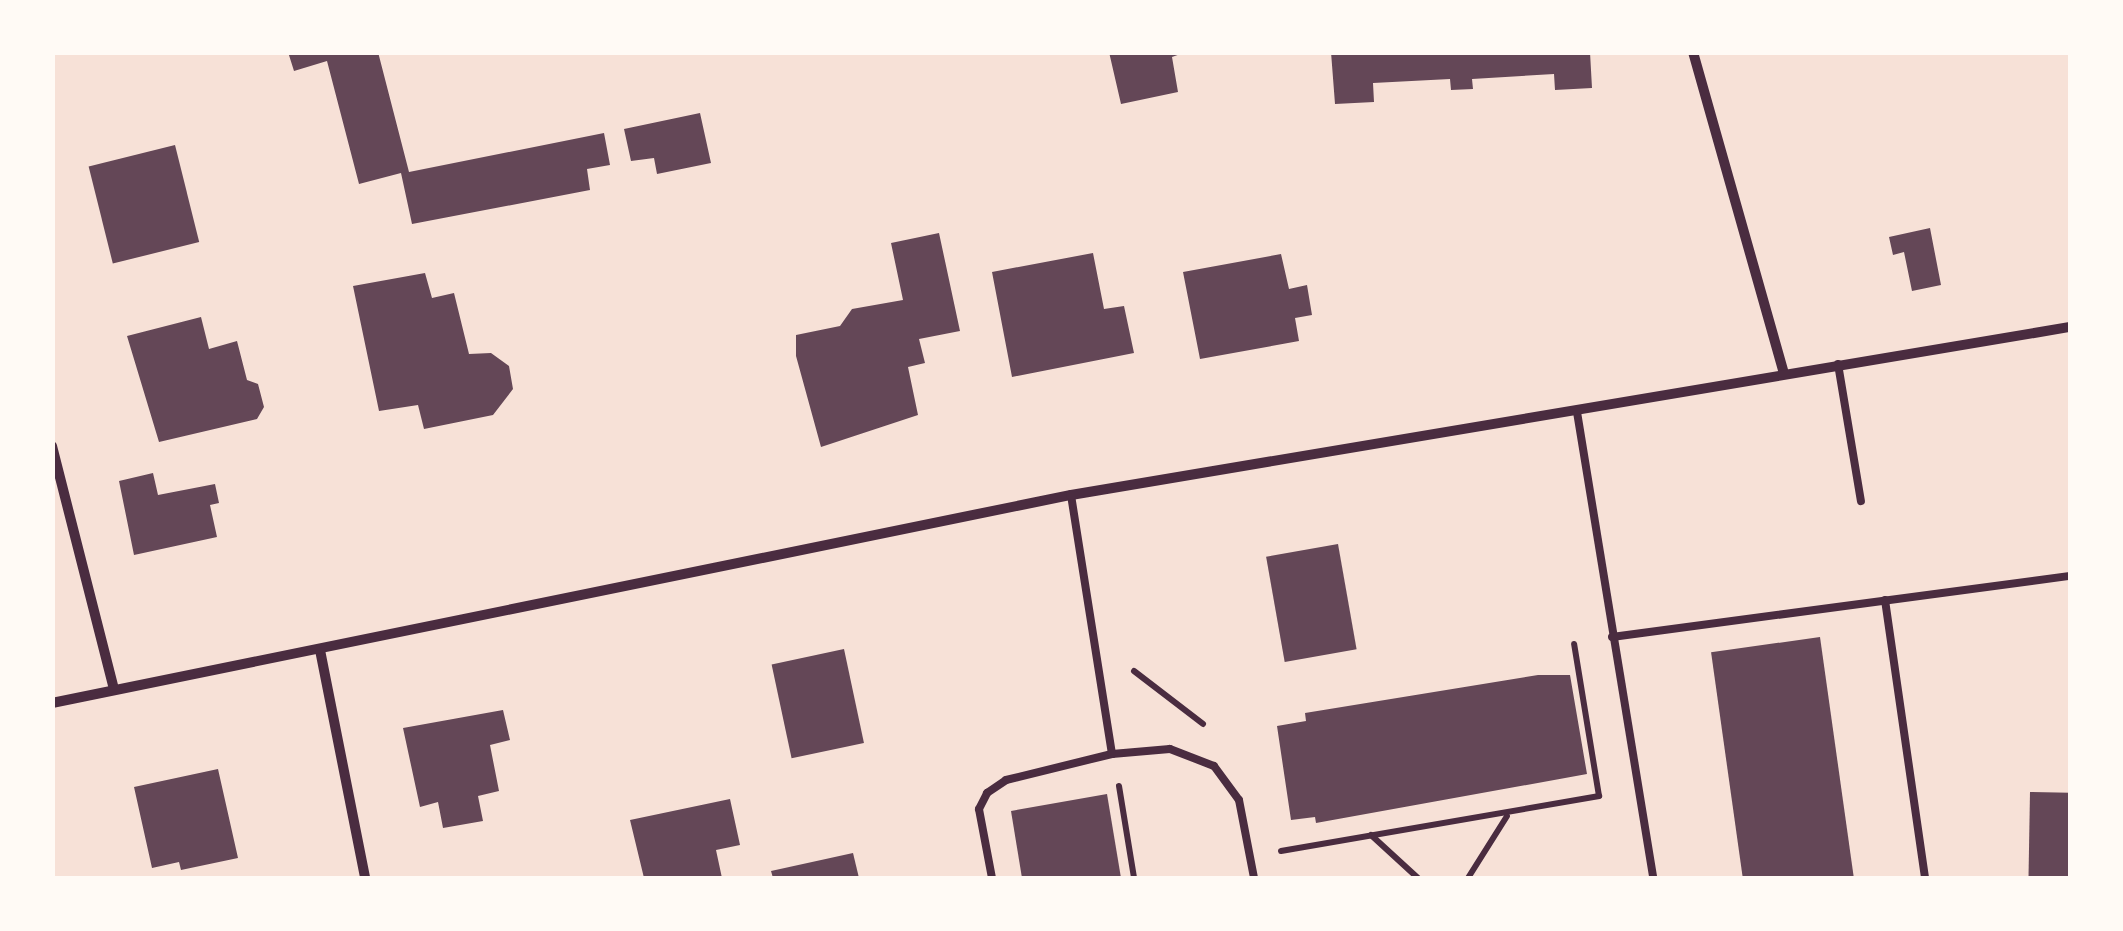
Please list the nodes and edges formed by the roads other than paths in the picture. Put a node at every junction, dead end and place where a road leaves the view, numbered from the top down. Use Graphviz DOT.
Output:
graph roads {
  1 [pos="1693,52"];
  2 [pos="2070,327"];
  3 [pos="1838,364"];
  4 [pos="1784,373"];
  5 [pos="1578,412"];
  6 [pos="52,446"];
  7 [pos="1072,495"];
  8 [pos="1861,501"];
  9 [pos="2070,576"];
  10 [pos="1885,600"];
  11 [pos="1612,637"];
  12 [pos="320,650"];
  13 [pos="114,689"];
  14 [pos="52,704"];
  15 [pos="1112,754"];
  16 [pos="365,878"];
  17 [pos="992,878"];
  18 [pos="1254,878"];
  19 [pos="1654,878"];
  20 [pos="1925,878"];
  1 -- 4 [label="street"];
  2 -- 3 [label="street"];
  3 -- 4 [label="street"];
  3 -- 8 [label="lane"];
  4 -- 5 [label="street"];
  5 -- 7 [label="street"];
  5 -- 11 [label="lane"];
  6 -- 13 [label="street"];
  7 -- 12 [label="street"];
  7 -- 15 [label="lane"];
  9 -- 10 [label="lane"];
  10 -- 11 [label="lane"];
  10 -- 20 [label="lane"];
  11 -- 19 [label="lane"];
  12 -- 13 [label="street"];
  12 -- 16 [label="street"];
  13 -- 14 [label="street"];
  15 -- 17 [label="lane"];
  15 -- 18 [label="lane"];
}
